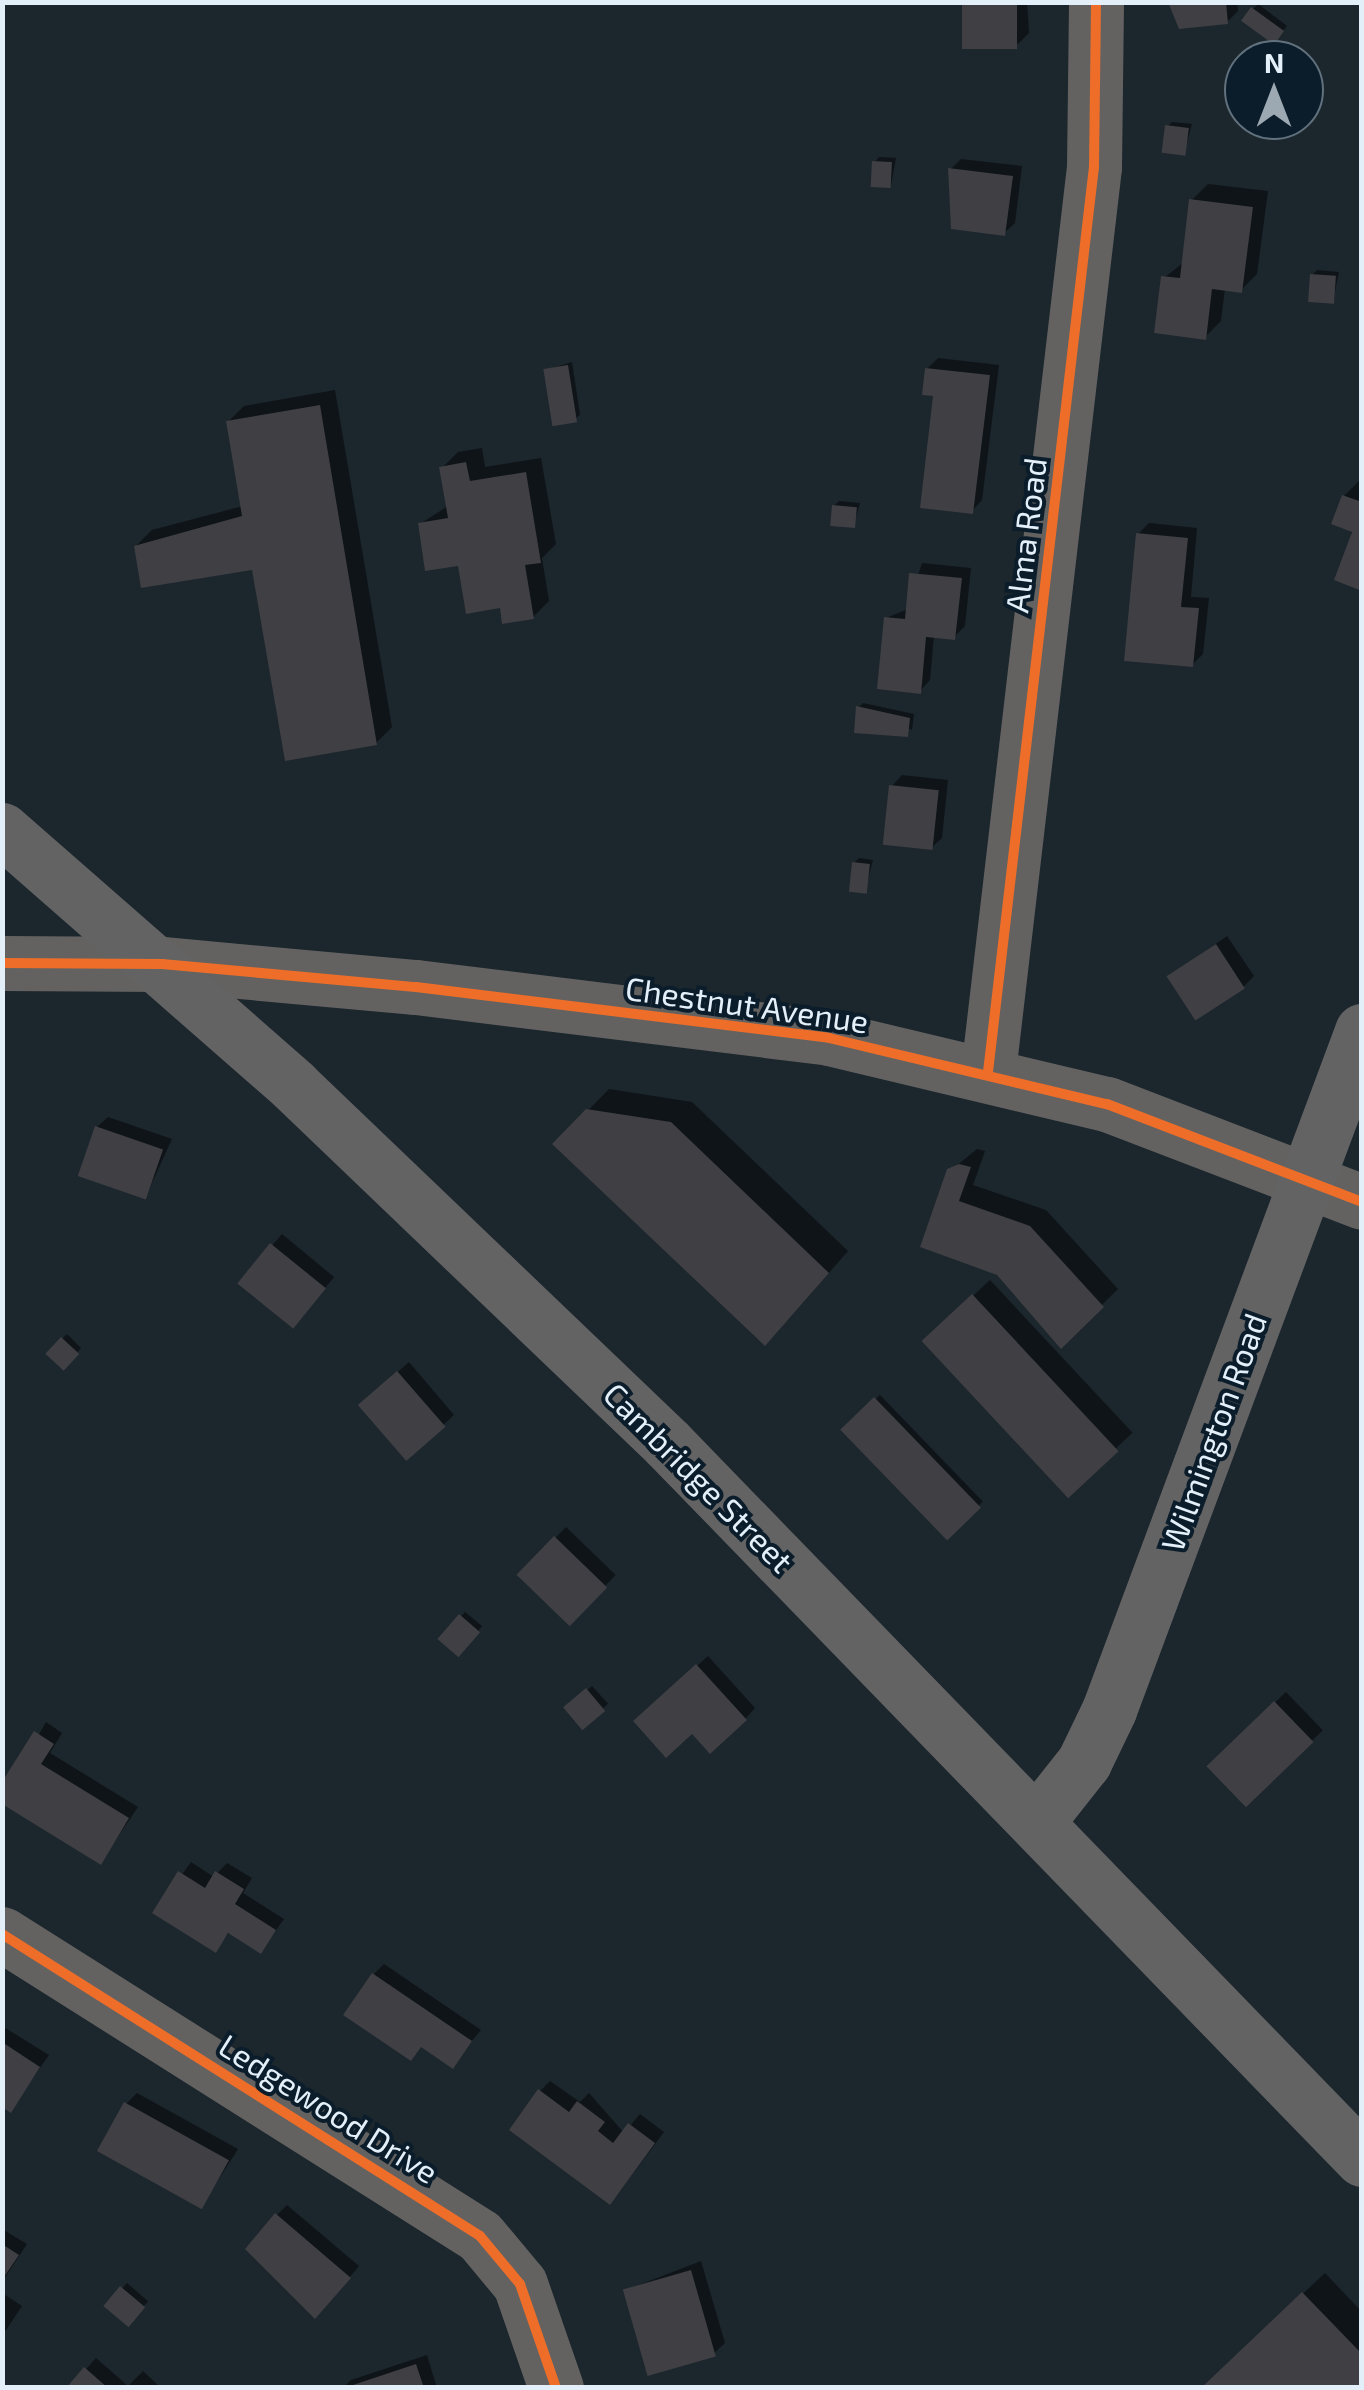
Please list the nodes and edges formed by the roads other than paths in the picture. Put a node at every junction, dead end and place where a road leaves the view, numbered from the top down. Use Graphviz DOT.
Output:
graph roads {
  1 [pos="1096,2"];
  2 [pos="2,830"];
  3 [pos="2,962"];
  4 [pos="162,964"];
  5 [pos="1362,1032"];
  6 [pos="988,1072"];
  7 [pos="1306,1175"];
  8 [pos="1362,1202"];
  9 [pos="1039,1819"];
  10 [pos="2,1934"];
  11 [pos="1362,2159"];
  12 [pos="556,2388"];
  1 -- 6 [label="street, Alma Road"];
  2 -- 4 [label="main road, Cambridge Street"];
  3 -- 4 [label="street, Chestnut Avenue"];
  4 -- 6 [label="street, Chestnut Avenue"];
  4 -- 9 [label="main road, Cambridge Street"];
  5 -- 7 [label="main road, Wilmington Road"];
  6 -- 7 [label="street, Chestnut Avenue"];
  7 -- 8 [label="street, Chestnut Avenue"];
  7 -- 9 [label="main road, Wilmington Road"];
  9 -- 11 [label="main road, Cambridge Street"];
  10 -- 12 [label="street, Ledgewood Drive"];
}
